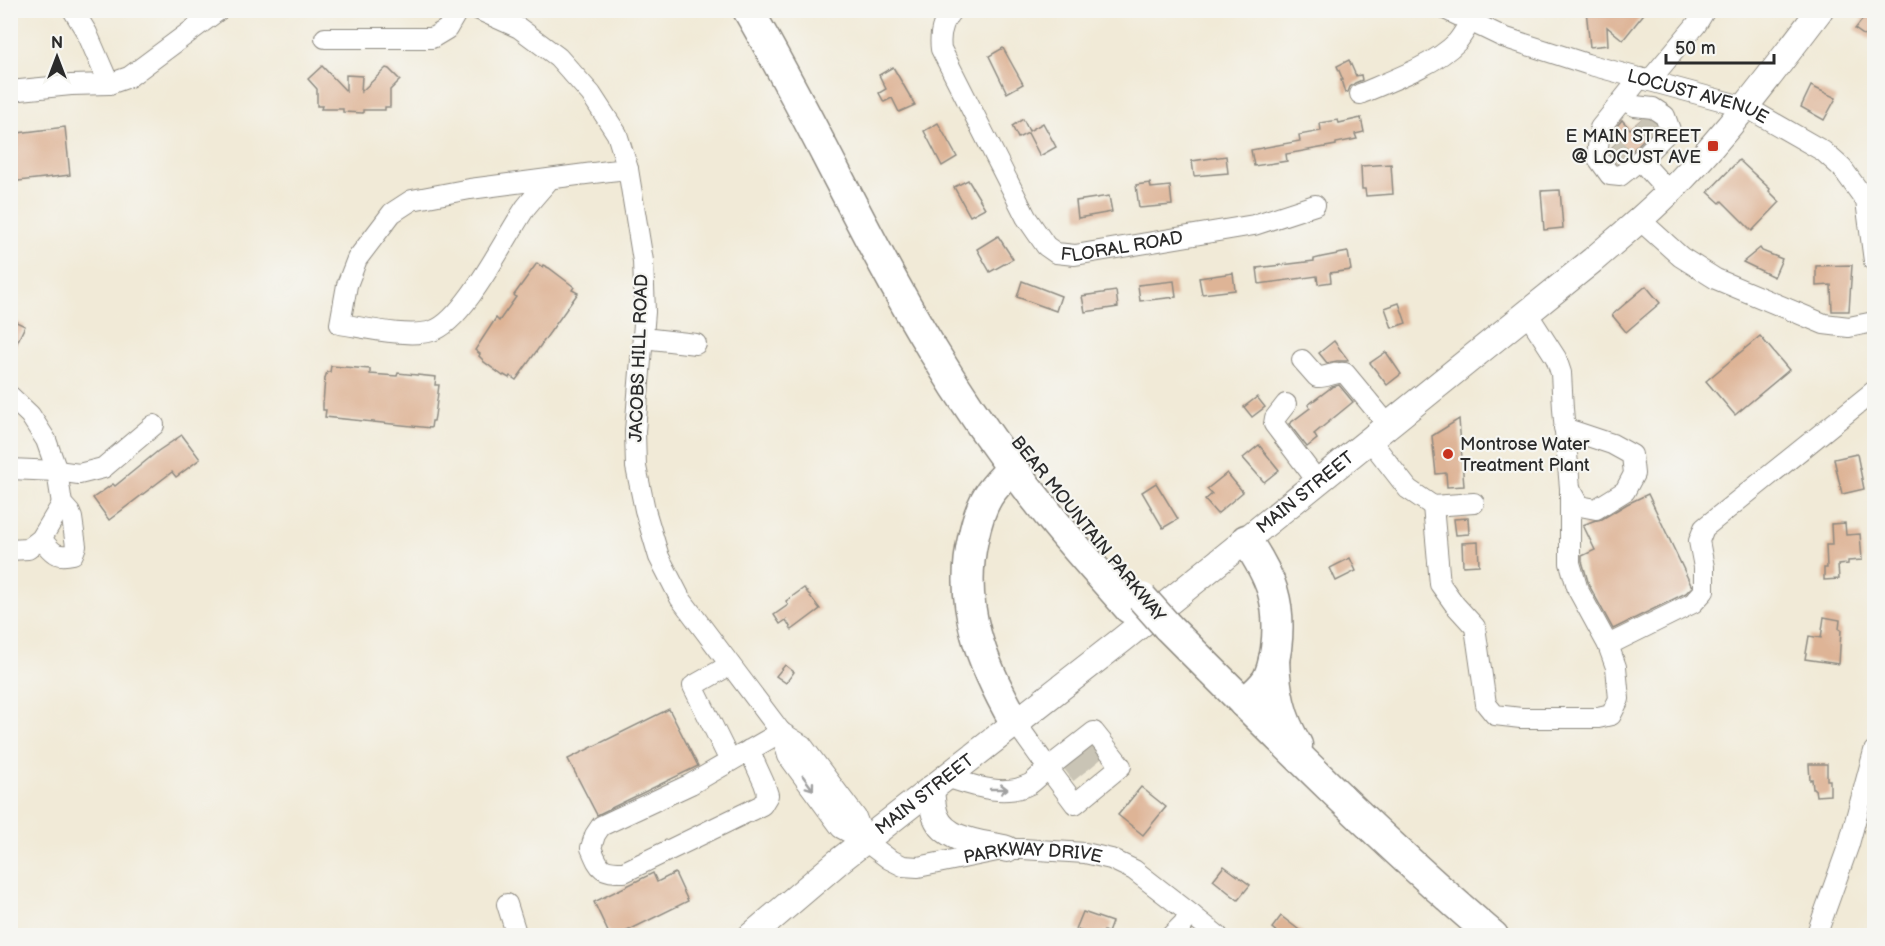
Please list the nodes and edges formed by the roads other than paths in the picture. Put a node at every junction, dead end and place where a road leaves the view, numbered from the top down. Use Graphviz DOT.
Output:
graph roads {
  1 [pos="73,10"];
  2 [pos="219,10"];
  3 [pos="458,10"];
  4 [pos="479,10"];
  5 [pos="748,10"];
  6 [pos="770,10"];
  7 [pos="952,10"];
  8 [pos="1447,10"];
  9 [pos="1705,10"];
  10 [pos="1820,10"];
  11 [pos="1470,22"];
  12 [pos="325,38"];
  13 [pos="1645,79"];
  14 [pos="109,84"];
  15 [pos="10,91"];
  16 [pos="1360,94"];
  17 [pos="1746,107"];
  18 [pos="1633,109"];
  19 [pos="1600,128"];
  20 [pos="1613,146"];
  21 [pos="1634,163"];
  22 [pos="628,169"];
  23 [pos="550,179"];
  24 [pos="1669,192"];
  25 [pos="1870,196"];
  26 [pos="1315,205"];
  27 [pos="1640,220"];
  28 [pos="1875,261"];
  29 [pos="1527,313"];
  30 [pos="1875,322"];
  31 [pos="643,338"];
  32 [pos="696,344"];
  33 [pos="1302,360"];
  34 [pos="1875,391"];
  35 [pos="10,396"];
  36 [pos="1286,404"];
  37 [pos="154,424"];
  38 [pos="1564,428"];
  39 [pos="1379,433"];
  40 [pos="1012,468"];
  41 [pos="10,469"];
  42 [pos="57,471"];
  43 [pos="1318,482"];
  44 [pos="1570,488"];
  45 [pos="1474,503"];
  46 [pos="62,504"];
  47 [pos="1433,506"];
  48 [pos="41,539"];
  49 [pos="1245,540"];
  50 [pos="10,550"];
  51 [pos="1136,603"];
  52 [pos="1161,631"];
  53 [pos="1608,645"];
  54 [pos="1274,660"];
  55 [pos="730,665"];
  56 [pos="1244,703"];
  57 [pos="1015,722"];
  58 [pos="781,732"];
  59 [pos="749,750"];
  60 [pos="1875,751"];
  61 [pos="730,761"];
  62 [pos="1048,768"];
  63 [pos="1312,770"];
  64 [pos="939,783"];
  65 [pos="865,841"];
  66 [pos="1007,849"];
  67 [pos="507,904"];
  68 [pos="1192,915"];
  69 [pos="517,936"];
  70 [pos="751,936"];
  71 [pos="1171,936"];
  72 [pos="1218,936"];
  73 [pos="1467,936"];
  74 [pos="1493,936"];
  75 [pos="1816,936"];
  1 -- 14 [label="street"];
  2 -- 14 [label="street"];
  3 -- 12 [label="street"];
  4 -- 22 [label="street, JACOBS HILL ROAD"];
  5 -- 40 [label="highway, BEAR MOUNTAIN PARKWAY"];
  6 -- 51 [label="highway, BEAR MOUNTAIN PARKWAY"];
  7 -- 26 [label="street, FLORAL ROAD"];
  8 -- 11 [label="street, LOCUST AVENUE"];
  9 -- 13 [label="street"];
  10 -- 17 [label="main road, MAIN STREET"];
  11 -- 13 [label="street, LOCUST AVENUE"];
  11 -- 16 [label="street"];
  13 -- 17 [label="street, LOCUST AVENUE"];
  13 -- 18 [label="street"];
  14 -- 15 [label="street"];
  17 -- 24 [label="main road, MAIN STREET"];
  17 -- 25 [label="street, LOCUST AVENUE"];
  18 -- 19 [label="street"];
  18 -- 21 [label="street"];
  19 -- 20 [label="street"];
  19 -- 21 [label="street"];
  21 -- 24 [label="street"];
  22 -- 23 [label="street"];
  22 -- 31 [label="street, JACOBS HILL ROAD"];
  23 -- 23 [label="street"];
  24 -- 27 [label="main road, MAIN STREET"];
  25 -- 28 [label="street, LOCUST AVENUE"];
  27 -- 29 [label="main road, MAIN STREET"];
  27 -- 30 [label="street"];
  29 -- 38 [label="street"];
  29 -- 39 [label="main road, MAIN STREET"];
  31 -- 32 [label="street"];
  31 -- 55 [label="street, JACOBS HILL ROAD"];
  33 -- 39 [label="street"];
  34 -- 53 [label="street"];
  35 -- 42 [label="street"];
  36 -- 43 [label="street"];
  37 -- 42 [label="street"];
  38 -- 44 [label="street"];
  38 -- 44 [label="street"];
  39 -- 43 [label="main road, MAIN STREET"];
  39 -- 47 [label="street"];
  40 -- 51 [label="highway, BEAR MOUNTAIN PARKWAY"];
  40 -- 57 [label="highway"];
  41 -- 42 [label="street"];
  42 -- 46 [label="street"];
  43 -- 49 [label="main road, MAIN STREET"];
  44 -- 53 [label="street"];
  45 -- 47 [label="street"];
  46 -- 48 [label="street"];
  46 -- 48 [label="street"];
  47 -- 53 [label="street"];
  48 -- 50 [label="street"];
  49 -- 54 [label="highway"];
  49 -- 57 [label="main road, MAIN STREET"];
  51 -- 52 [label="highway, BEAR MOUNTAIN PARKWAY, bridge"];
  52 -- 56 [label="highway, BEAR MOUNTAIN PARKWAY"];
  52 -- 73 [label="highway, BEAR MOUNTAIN PARKWAY"];
  54 -- 56 [label="highway"];
  54 -- 63 [label="highway"];
  55 -- 58 [label="street, JACOBS HILL ROAD"];
  55 -- 61 [label="street"];
  56 -- 63 [label="highway, BEAR MOUNTAIN PARKWAY"];
  57 -- 62 [label="street"];
  57 -- 64 [label="main road, MAIN STREET"];
  58 -- 59 [label="street"];
  58 -- 65 [label="street, JACOBS HILL ROAD"];
  59 -- 61 [label="street"];
  59 -- 61 [label="street"];
  60 -- 75 [label="street"];
  62 -- 62 [label="street"];
  64 -- 62 [label="street, one-way"];
  63 -- 74 [label="highway, BEAR MOUNTAIN PARKWAY"];
  64 -- 65 [label="main road, MAIN STREET"];
  64 -- 66 [label="main road"];
  65 -- 66 [label="street, PARKWAY DRIVE"];
  65 -- 70 [label="main road, MAIN STREET"];
  66 -- 68 [label="street, PARKWAY DRIVE"];
  67 -- 69 [label="street"];
  68 -- 71 [label="street"];
  68 -- 72 [label="street, PARKWAY DRIVE"];
}
